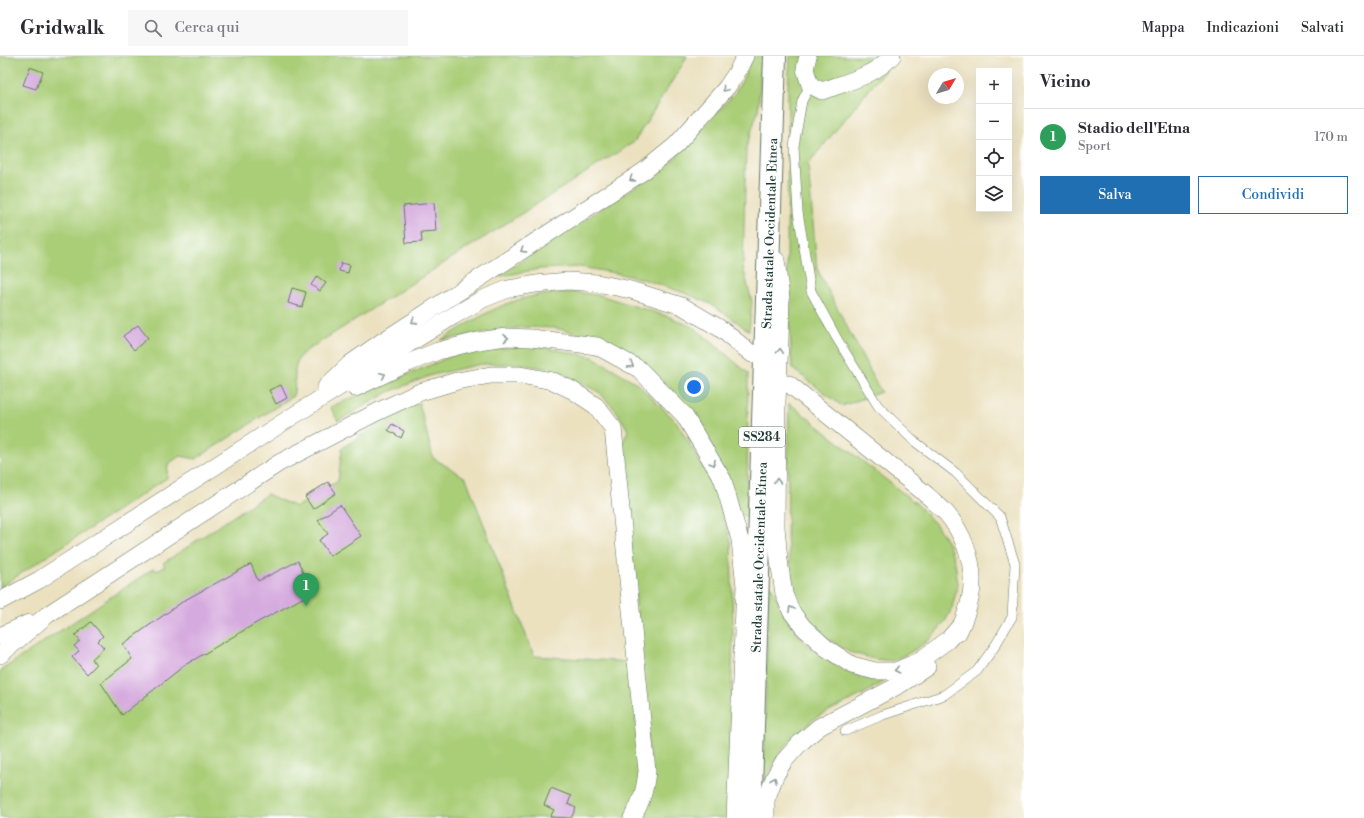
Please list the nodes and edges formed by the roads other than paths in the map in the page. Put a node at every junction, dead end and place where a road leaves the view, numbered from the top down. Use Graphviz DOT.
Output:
graph roads {
  1 [pos="745,56"];
  2 [pos="775,56"];
  3 [pos="808,56"];
  4 [pos="892,56"];
  5 [pos="810,85"];
  6 [pos="770,209"];
  7 [pos="752,354"];
  8 [pos="789,384"];
  9 [pos="296,414"];
  10 [pos="39,580"];
  11 [pos="0,602"];
  12 [pos="0,610"];
  13 [pos="47,615"];
  14 [pos="962,624"];
  15 [pos="0,636"];
  16 [pos="0,655"];
  17 [pos="845,731"];
  18 [pos="632,818"];
  19 [pos="735,818"];
  20 [pos="750,818"];
  21 [pos="766,818"];
  1 -- 9 [label="street, one-way"];
  2 -- 6 [label="main road, Strada statale Occidentale Etnea / SS284"];
  3 -- 5 [label="street"];
  4 -- 5 [label="street"];
  5 -- 17 [label="lane"];
  14 -- 6 [label="street, one-way"];
  6 -- 20 [label="main road, Strada statale Occidentale Etnea / SS284"];
  7 -- 9 [label="street"];
  8 -- 14 [label="street"];
  9 -- 10 [label="street"];
  9 -- 19 [label="street, one-way"];
  10 -- 11 [label="street"];
  10 -- 12 [label="street"];
  13 -- 15 [label="street"];
  13 -- 16 [label="street"];
  13 -- 18 [label="street"];
  21 -- 14 [label="street, one-way"];
}
